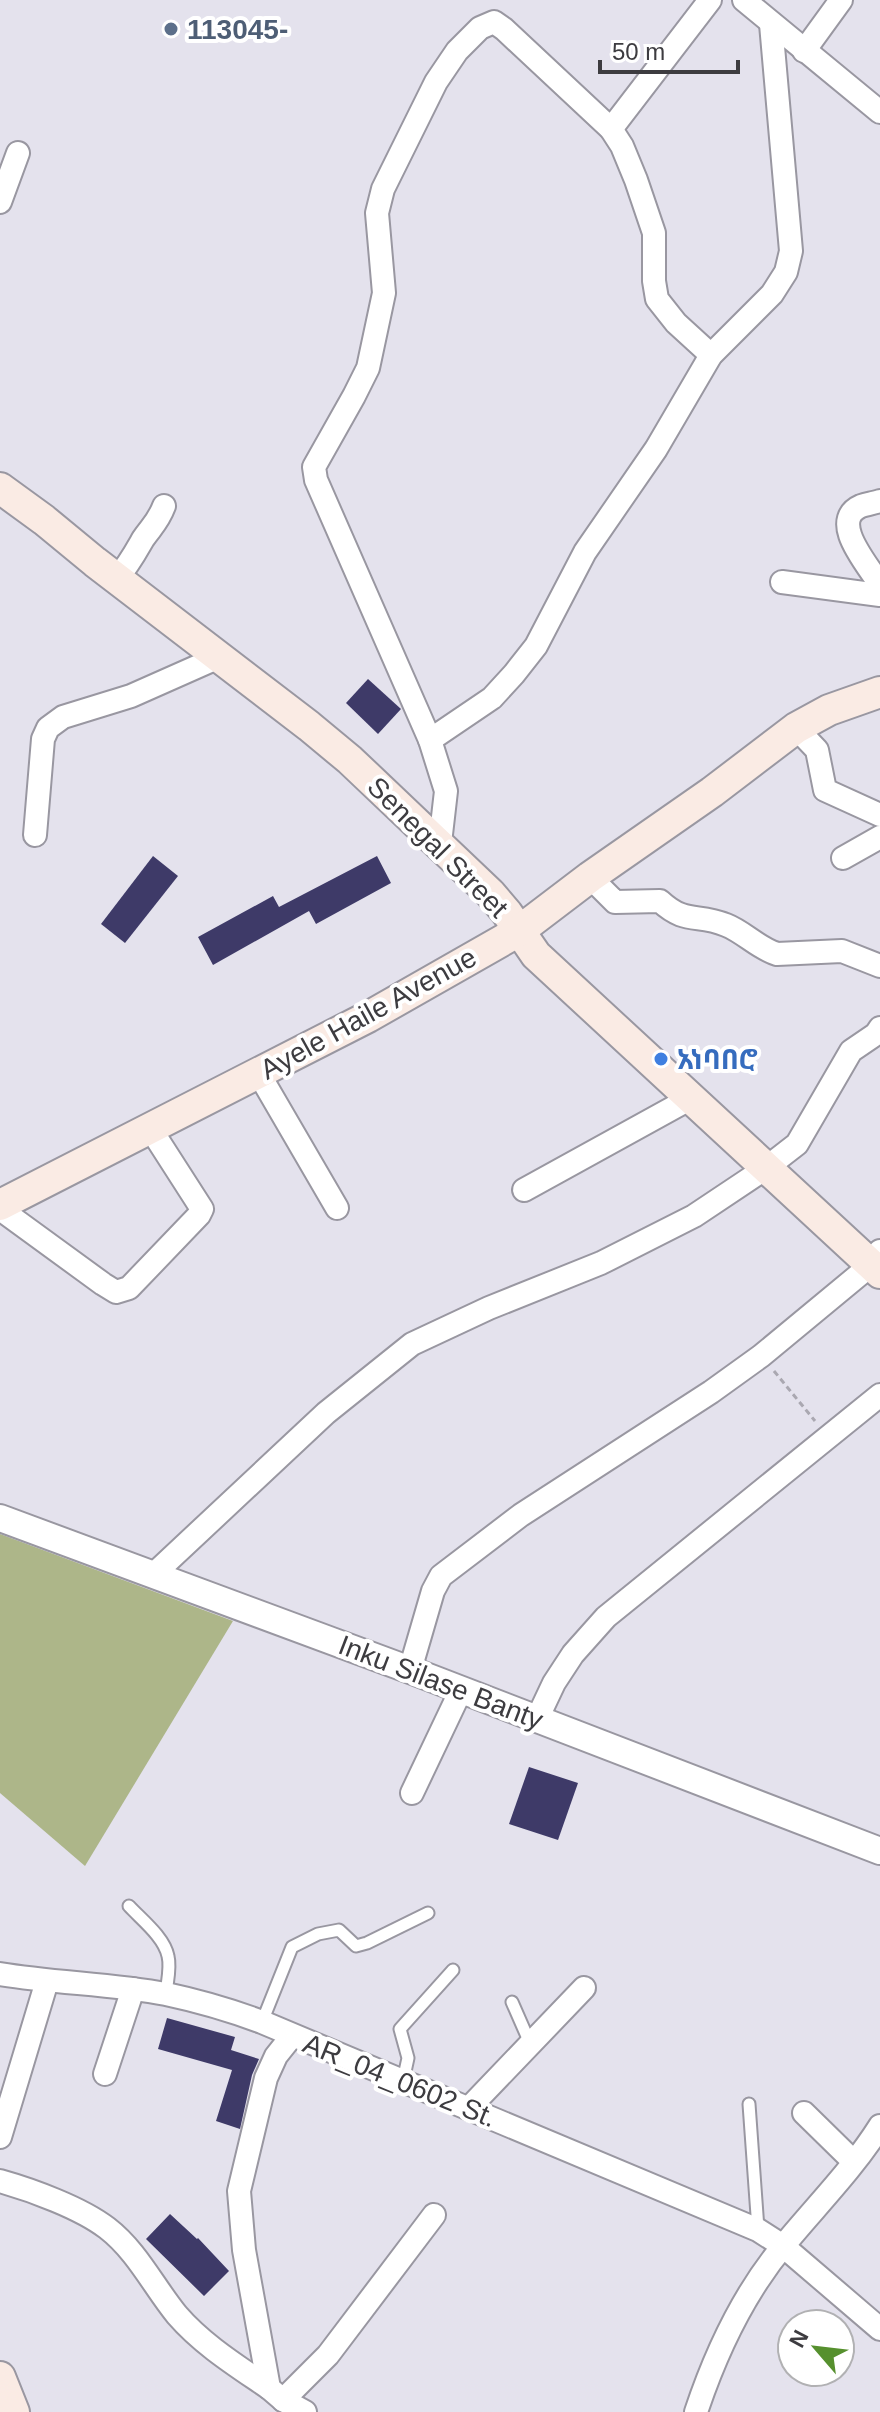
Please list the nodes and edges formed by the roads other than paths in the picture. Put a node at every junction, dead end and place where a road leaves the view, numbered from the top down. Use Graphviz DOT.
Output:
graph roads {
  1 [pos="710,0"];
  2 [pos="744,0"];
  3 [pos="841,0"];
  4 [pos="771,24"];
  5 [pos="804,51"];
  6 [pos="880,112"];
  7 [pos="611,129"];
  8 [pos="18,153"];
  9 [pos="0,202"];
  10 [pos="711,355"];
  11 [pos="0,488"];
  12 [pos="880,501"];
  13 [pos="164,506"];
  14 [pos="117,578"];
  15 [pos="782,582"];
  16 [pos="880,585"];
  17 [pos="880,595"];
  18 [pos="219,657"];
  19 [pos="880,692"];
  20 [pos="796,728"];
  21 [pos="430,740"];
  22 [pos="880,815"];
  23 [pos="35,835"];
  24 [pos="880,837"];
  25 [pos="440,843"];
  26 [pos="843,858"];
  27 [pos="590,877"];
  28 [pos="519,931"];
  29 [pos="880,966"];
  30 [pos="879,1033"];
  31 [pos="259,1074"];
  32 [pos="691,1098"];
  33 [pos="150,1128"];
  34 [pos="766,1168"];
  35 [pos="524,1190"];
  36 [pos="0,1207"];
  37 [pos="337,1208"];
  38 [pos="877,1263"];
  39 [pos="880,1395"];
  40 [pos="0,1518"];
  41 [pos="154,1574"];
  42 [pos="410,1670"];
  43 [pos="461,1690"];
  44 [pos="537,1719"];
  45 [pos="412,1793"];
  46 [pos="880,1851"];
  47 [pos="129,1906"];
  48 [pos="428,1913"];
  49 [pos="453,1970"];
  50 [pos="0,1974"];
  51 [pos="47,1981"];
  52 [pos="584,1988"];
  53 [pos="133,1989"];
  54 [pos="166,1994"];
  55 [pos="512,2002"];
  56 [pos="262,2022"];
  57 [pos="292,2036"];
  58 [pos="530,2043"];
  59 [pos="105,2074"];
  60 [pos="403,2081"];
  61 [pos="749,2104"];
  62 [pos="469,2108"];
  63 [pos="804,2113"];
  64 [pos="880,2126"];
  65 [pos="0,2137"];
  66 [pos="853,2161"];
  67 [pos="0,2181"];
  68 [pos="434,2215"];
  69 [pos="758,2230"];
  70 [pos="783,2246"];
  71 [pos="880,2329"];
  72 [pos="0,2377"];
  73 [pos="276,2394"];
  74 [pos="14,2412"];
  75 [pos="305,2412"];
  76 [pos="696,2412"];
  1 -- 7 [label="street"];
  2 -- 4 [label="street"];
  3 -- 5 [label="street"];
  4 -- 5 [label="street"];
  4 -- 10 [label="street"];
  5 -- 6 [label="street"];
  7 -- 10 [label="street"];
  7 -- 21 [label="street"];
  8 -- 9 [label="street"];
  10 -- 21 [label="street"];
  11 -- 14 [label="main road, Senegal Street"];
  12 -- 16 [label="street"];
  13 -- 14 [label="street"];
  14 -- 18 [label="main road, Senegal Street"];
  15 -- 17 [label="street"];
  18 -- 23 [label="street"];
  18 -- 25 [label="main road, Senegal Street"];
  19 -- 20 [label="main road, Ayele Haile Avenue"];
  20 -- 22 [label="street"];
  20 -- 27 [label="main road, Ayele Haile Avenue"];
  21 -- 25 [label="street"];
  24 -- 26 [label="street"];
  25 -- 28 [label="main road, Senegal Street"];
  27 -- 28 [label="main road, Ayele Haile Avenue"];
  27 -- 29 [label="street"];
  28 -- 31 [label="main road, Ayele Haile Avenue"];
  28 -- 32 [label="main road, Senegal Street"];
  30 -- 34 [label="street"];
  31 -- 33 [label="main road, Ayele Haile Avenue"];
  31 -- 37 [label="street"];
  32 -- 34 [label="main road, Senegal Street"];
  32 -- 35 [label="street"];
  33 -- 36 [label="main road, Ayele Haile Avenue"];
  33 -- 36 [label="street"];
  34 -- 38 [label="main road, Senegal Street"];
  34 -- 41 [label="street"];
  38 -- 42 [label="street"];
  39 -- 44 [label="street"];
  40 -- 41 [label="street, Inku Silase Banty"];
  41 -- 42 [label="street, Inku Silase Banty"];
  42 -- 43 [label="street, Inku Silase Banty"];
  43 -- 44 [label="street, Inku Silase Banty"];
  43 -- 45 [label="street"];
  44 -- 46 [label="street, Inku Silase Banty"];
  47 -- 54 [label="lane"];
  48 -- 56 [label="lane"];
  49 -- 60 [label="lane"];
  50 -- 51 [label="street, AR_04_0602 St."];
  51 -- 53 [label="street, AR_04_0602 St."];
  51 -- 65 [label="street"];
  52 -- 58 [label="street"];
  53 -- 54 [label="street, AR_04_0602 St."];
  53 -- 59 [label="street"];
  54 -- 56 [label="street, AR_04_0602 St."];
  55 -- 58 [label="lane"];
  56 -- 57 [label="street, AR_04_0602 St."];
  57 -- 60 [label="street, AR_04_0602 St."];
  57 -- 73 [label="street"];
  58 -- 62 [label="street"];
  60 -- 62 [label="street, AR_04_0602 St."];
  61 -- 69 [label="lane"];
  62 -- 69 [label="street, AR_04_0602 St."];
  63 -- 66 [label="street"];
  64 -- 66 [label="street"];
  66 -- 70 [label="street"];
  67 -- 73 [label="street"];
  68 -- 73 [label="street"];
  69 -- 70 [label="street, AR_04_0602 St."];
  70 -- 71 [label="street, AR_04_0602 St."];
  70 -- 76 [label="street"];
  72 -- 74 [label="main road"];
  73 -- 75 [label="street"];
}
